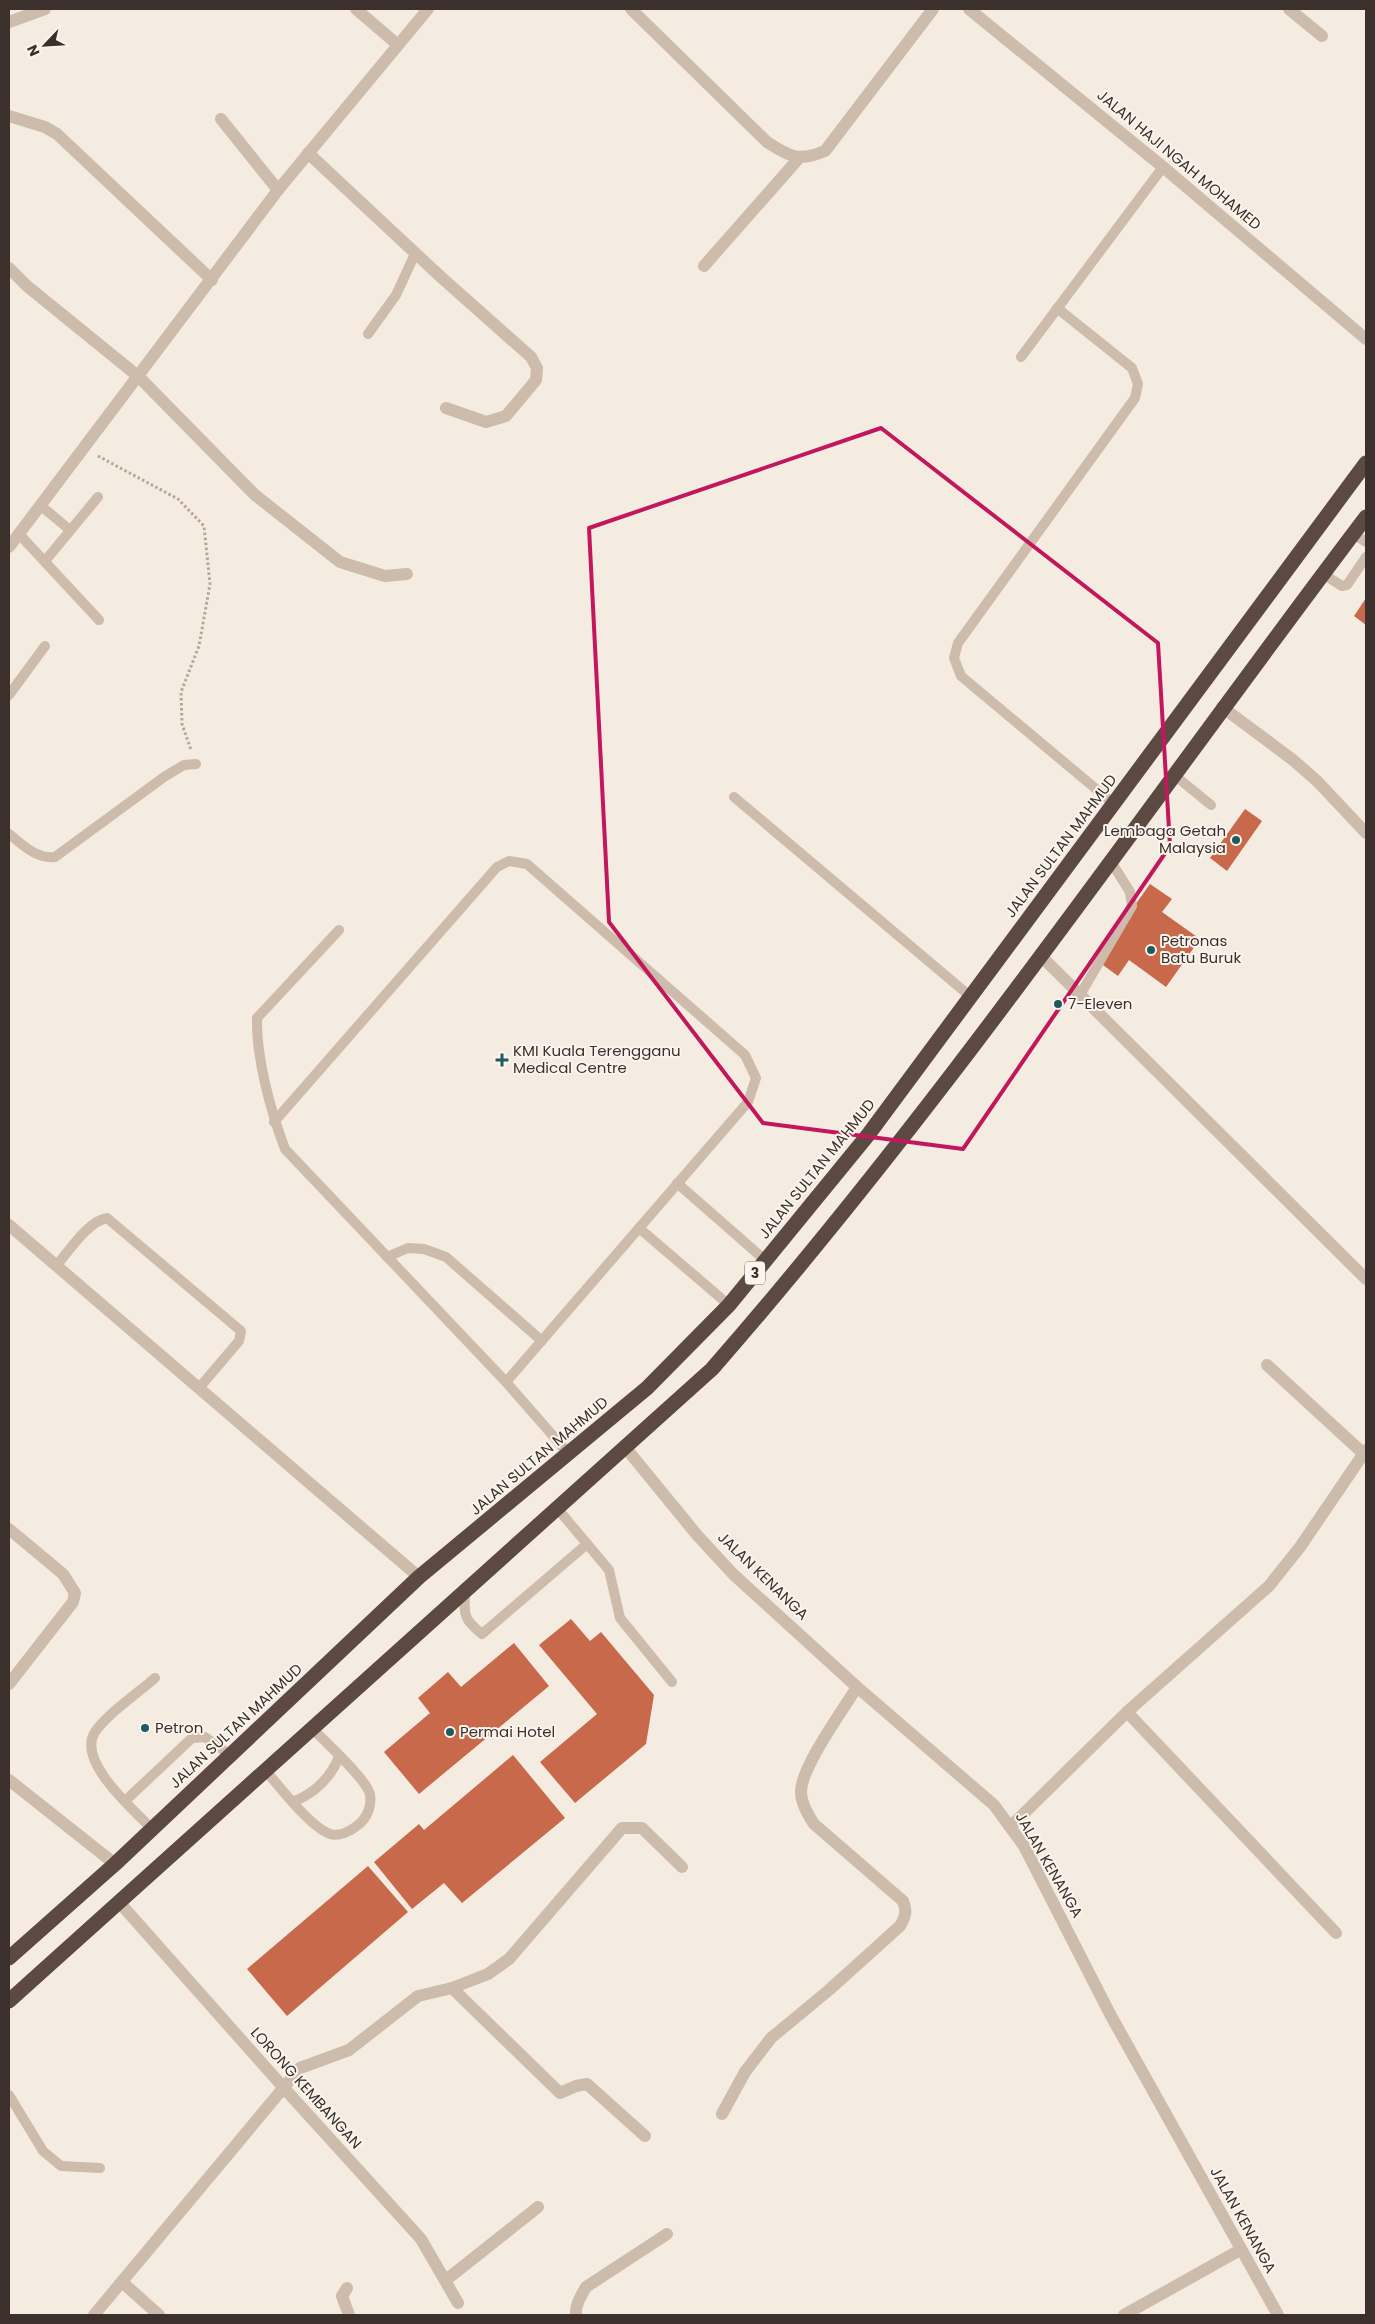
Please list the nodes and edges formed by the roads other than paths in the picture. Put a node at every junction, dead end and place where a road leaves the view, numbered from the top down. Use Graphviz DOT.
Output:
graph roads {
  1 [pos="45,9"];
  2 [pos="356,9"];
  3 [pos="428,9"];
  4 [pos="630,9"];
  5 [pos="934,9"];
  6 [pos="1289,9"];
  7 [pos="972,10"];
  8 [pos="9,22"];
  9 [pos="1322,36"];
  10 [pos="398,45"];
  11 [pos="9,116"];
  12 [pos="221,119"];
  13 [pos="308,153"];
  14 [pos="799,158"];
  15 [pos="1163,167"];
  16 [pos="278,190"];
  17 [pos="415,254"];
  18 [pos="704,266"];
  19 [pos="9,268"];
  20 [pos="212,280"];
  21 [pos="1057,308"];
  22 [pos="368,334"];
  23 [pos="1366,339"];
  24 [pos="1021,357"];
  25 [pos="139,377"];
  26 [pos="446,408"];
  27 [pos="1366,463"];
  28 [pos="98,497"];
  29 [pos="41,506"];
  30 [pos="1366,517"];
  31 [pos="70,530"];
  32 [pos="14,531"];
  33 [pos="1353,534"];
  34 [pos="1366,542"];
  35 [pos="9,547"];
  36 [pos="1366,556"];
  37 [pos="45,561"];
  38 [pos="407,574"];
  39 [pos="1323,574"];
  40 [pos="98,620"];
  41 [pos="45,646"];
  42 [pos="9,695"];
  43 [pos="1222,707"];
  44 [pos="196,764"];
  45 [pos="1173,774"];
  46 [pos="734,797"];
  47 [pos="1114,804"];
  48 [pos="1211,805"];
  49 [pos="1366,833"];
  50 [pos="9,834"];
  51 [pos="1110,860"];
  52 [pos="338,930"];
  53 [pos="1040,956"];
  54 [pos="1080,995"];
  55 [pos="971,997"];
  56 [pos="274,1122"];
  57 [pos="677,1184"];
  58 [pos="9,1225"];
  59 [pos="639,1228"];
  60 [pos="387,1257"];
  61 [pos="766,1261"];
  62 [pos="56,1266"];
  63 [pos="1366,1279"];
  64 [pos="728,1305"];
  65 [pos="542,1340"];
  66 [pos="1267,1365"];
  67 [pos="506,1382"];
  68 [pos="199,1388"];
  69 [pos="626,1446"];
  70 [pos="1365,1453"];
  71 [pos="569,1454"];
  72 [pos="557,1508"];
  73 [pos="9,1529"];
  74 [pos="587,1544"];
  75 [pos="419,1577"];
  76 [pos="465,1591"];
  77 [pos="155,1678"];
  78 [pos="672,1682"];
  79 [pos="9,1684"];
  80 [pos="857,1687"];
  81 [pos="1127,1712"];
  82 [pos="313,1728"];
  83 [pos="230,1755"];
  84 [pos="339,1757"];
  85 [pos="265,1770"];
  86 [pos="9,1780"];
  87 [pos="125,1801"];
  88 [pos="293,1802"];
  89 [pos="1011,1826"];
  90 [pos="152,1829"];
  91 [pos="115,1864"];
  92 [pos="682,1867"];
  93 [pos="119,1902"];
  94 [pos="1336,1933"];
  95 [pos="9,1958"];
  96 [pos="452,1988"];
  97 [pos="9,2001"];
  98 [pos="283,2087"];
  99 [pos="9,2095"];
  100 [pos="722,2114"];
  101 [pos="645,2136"];
  102 [pos="100,2168"];
  103 [pos="538,2207"];
  104 [pos="667,2234"];
  105 [pos="1240,2250"];
  106 [pos="446,2280"];
  107 [pos="122,2282"];
  108 [pos="348,2288"];
  109 [pos="458,2303"];
  110 [pos="94,2315"];
  111 [pos="159,2315"];
  112 [pos="349,2315"];
  113 [pos="576,2315"];
  114 [pos="1124,2315"];
  115 [pos="1278,2315"];
  1 -- 8 [label="street"];
  2 -- 10 [label="street"];
  3 -- 10 [label="street"];
  4 -- 14 [label="street"];
  5 -- 14 [label="street"];
  6 -- 9 [label="street"];
  7 -- 15 [label="street, JALAN HAJI NGAH MOHAMED"];
  10 -- 13 [label="street"];
  11 -- 20 [label="street"];
  12 -- 16 [label="street"];
  13 -- 16 [label="street"];
  13 -- 17 [label="street"];
  14 -- 18 [label="street"];
  15 -- 21 [label="lane"];
  15 -- 23 [label="street, JALAN HAJI NGAH MOHAMED"];
  16 -- 20 [label="street"];
  17 -- 22 [label="lane"];
  17 -- 26 [label="street"];
  19 -- 25 [label="street"];
  20 -- 25 [label="street"];
  21 -- 24 [label="lane"];
  21 -- 47 [label="lane"];
  25 -- 29 [label="street"];
  25 -- 38 [label="street"];
  27 -- 47 [label="highway, JALAN SULTAN MAHMUD / 3"];
  28 -- 31 [label="lane"];
  29 -- 31 [label="lane"];
  29 -- 32 [label="street"];
  30 -- 33 [label="highway, 3"];
  31 -- 37 [label="lane"];
  32 -- 35 [label="street"];
  32 -- 37 [label="lane"];
  33 -- 34 [label="lane"];
  33 -- 39 [label="highway, 3"];
  36 -- 39 [label="lane"];
  37 -- 40 [label="lane"];
  39 -- 43 [label="highway, 3"];
  41 -- 42 [label="lane"];
  43 -- 45 [label="highway, 3"];
  43 -- 49 [label="street"];
  44 -- 50 [label="lane"];
  45 -- 48 [label="lane"];
  45 -- 51 [label="highway, 3"];
  46 -- 55 [label="lane"];
  47 -- 55 [label="highway, JALAN SULTAN MAHMUD / 3"];
  51 -- 53 [label="highway, 3"];
  51 -- 54 [label="lane"];
  52 -- 56 [label="lane"];
  53 -- 54 [label="street"];
  53 -- 69 [label="highway, 3"];
  54 -- 63 [label="street"];
  55 -- 61 [label="highway, JALAN SULTAN MAHMUD / 3"];
  56 -- 57 [label="lane"];
  56 -- 60 [label="lane"];
  57 -- 59 [label="lane"];
  57 -- 61 [label="lane"];
  58 -- 62 [label="street"];
  59 -- 64 [label="lane"];
  59 -- 65 [label="lane"];
  60 -- 65 [label="lane"];
  60 -- 67 [label="lane"];
  61 -- 64 [label="highway, JALAN SULTAN MAHMUD / 3"];
  62 -- 68 [label="street"];
  62 -- 68 [label="lane"];
  64 -- 71 [label="highway, JALAN SULTAN MAHMUD / 3"];
  65 -- 67 [label="lane"];
  66 -- 70 [label="street"];
  67 -- 71 [label="lane"];
  68 -- 75 [label="street"];
  69 -- 72 [label="highway, 3"];
  69 -- 80 [label="street, JALAN KENANGA"];
  70 -- 81 [label="street"];
  71 -- 75 [label="highway, JALAN SULTAN MAHMUD / 3"];
  72 -- 74 [label="lane"];
  72 -- 76 [label="highway, 3"];
  73 -- 79 [label="street"];
  74 -- 76 [label="lane"];
  74 -- 78 [label="lane"];
  75 -- 83 [label="highway, JALAN SULTAN MAHMUD / 3"];
  76 -- 82 [label="highway, 3"];
  77 -- 87 [label="lane"];
  80 -- 89 [label="street, JALAN KENANGA"];
  80 -- 100 [label="street"];
  81 -- 89 [label="street"];
  81 -- 94 [label="street"];
  82 -- 84 [label="lane"];
  82 -- 85 [label="highway, 3"];
  83 -- 87 [label="lane"];
  83 -- 90 [label="highway, JALAN SULTAN MAHMUD / 3"];
  84 -- 88 [label="lane"];
  84 -- 88 [label="lane"];
  85 -- 88 [label="lane"];
  85 -- 93 [label="highway, 3"];
  86 -- 91 [label="street"];
  87 -- 90 [label="lane"];
  89 -- 105 [label="street, JALAN KENANGA"];
  90 -- 91 [label="highway, JALAN SULTAN MAHMUD / 3"];
  91 -- 95 [label="highway, JALAN SULTAN MAHMUD / 3"];
  92 -- 96 [label="street"];
  93 -- 97 [label="highway, 3"];
  93 -- 98 [label="street, LORONG KEMBANGAN"];
  96 -- 98 [label="street"];
  96 -- 101 [label="street"];
  98 -- 106 [label="street, LORONG KEMBANGAN"];
  98 -- 107 [label="street"];
  99 -- 102 [label="lane"];
  103 -- 106 [label="street"];
  104 -- 113 [label="street"];
  105 -- 114 [label="street"];
  105 -- 115 [label="street, JALAN KENANGA"];
  106 -- 109 [label="street, LORONG KEMBANGAN"];
  107 -- 110 [label="street"];
  107 -- 111 [label="street"];
  108 -- 112 [label="street"];
}
